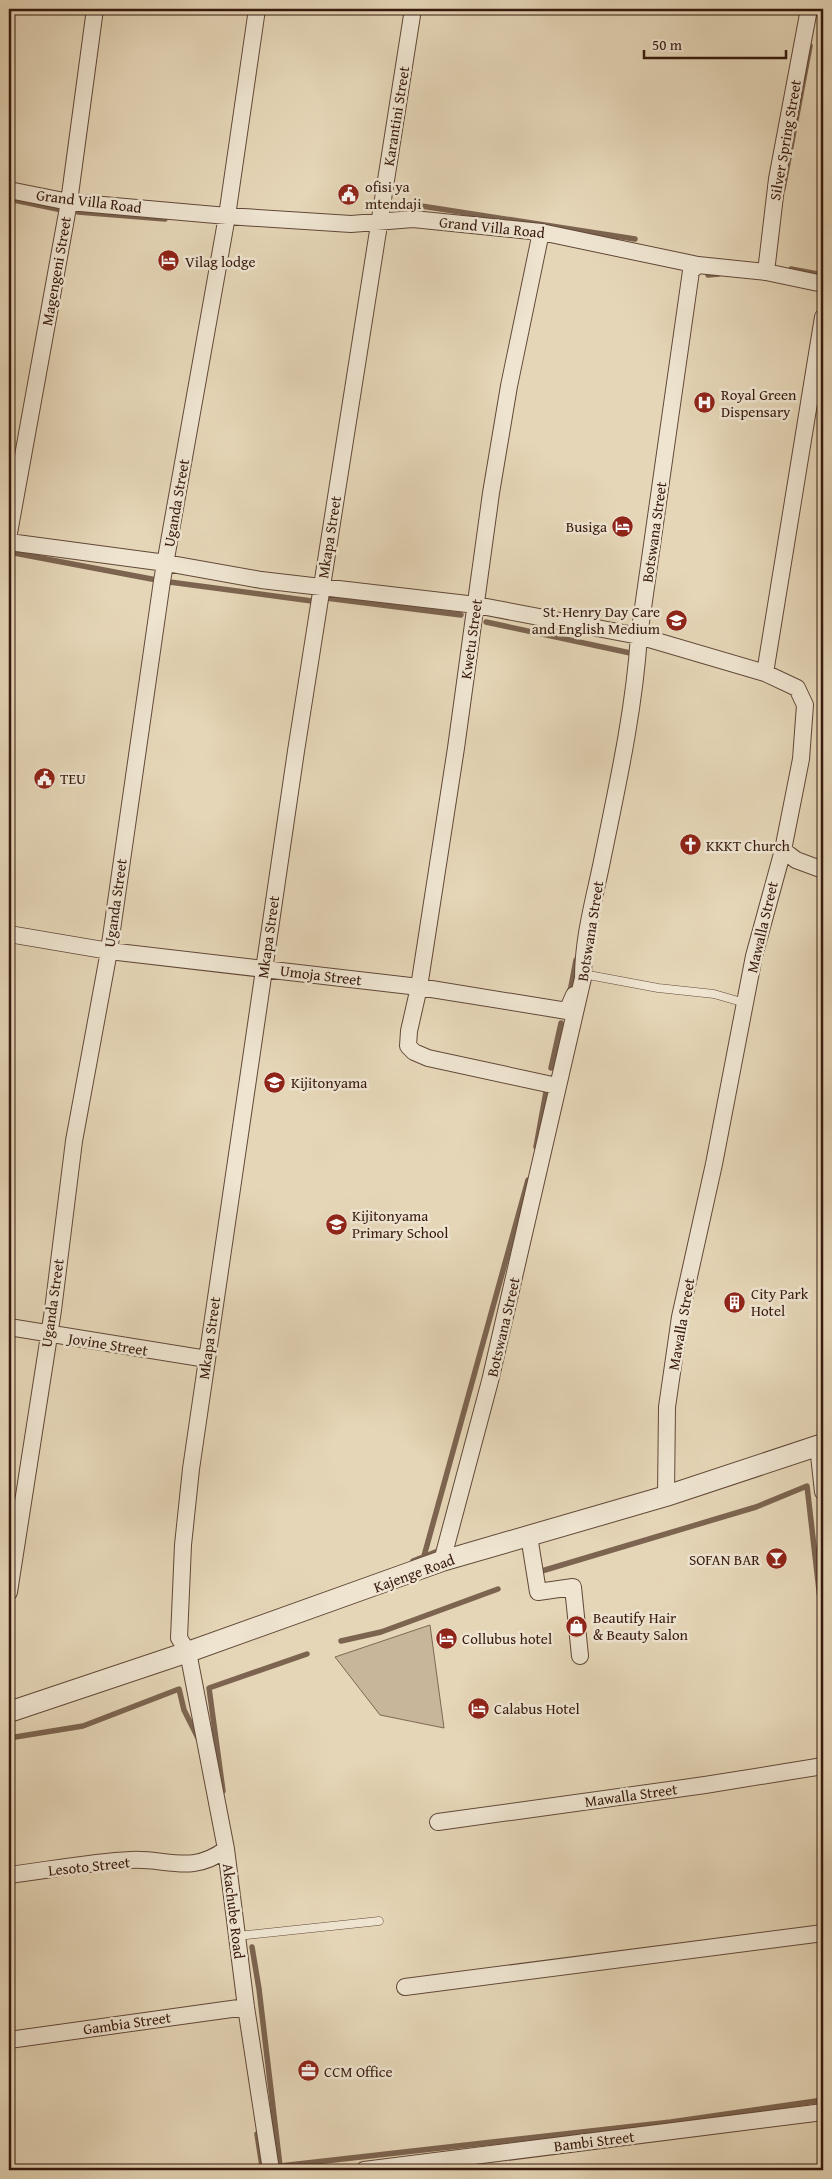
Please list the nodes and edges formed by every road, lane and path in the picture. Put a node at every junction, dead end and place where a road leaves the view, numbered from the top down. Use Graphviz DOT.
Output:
graph roads {
  1 [pos="95,9"];
  2 [pos="257,9"];
  3 [pos="413,9"];
  4 [pos="804,10"];
  5 [pos="9,190"];
  6 [pos="69,202"];
  7 [pos="227,216"];
  8 [pos="380,222"];
  9 [pos="540,232"];
  10 [pos="698,265"];
  11 [pos="766,272"];
  12 [pos="823,284"];
  13 [pos="823,317"];
  14 [pos="9,533"];
  15 [pos="9,542"];
  16 [pos="166,563"];
  17 [pos="321,585"];
  18 [pos="476,605"];
  19 [pos="639,636"];
  20 [pos="765,673"];
  21 [pos="783,850"];
  22 [pos="823,870"];
  23 [pos="9,934"];
  24 [pos="109,951"];
  25 [pos="263,969"];
  26 [pos="583,976"];
  27 [pos="419,986"];
  28 [pos="745,1003"];
  29 [pos="557,1086"];
  30 [pos="9,1328"];
  31 [pos="48,1334"];
  32 [pos="206,1359"];
  33 [pos="821,1445"];
  34 [pos="823,1492"];
  35 [pos="666,1496"];
  36 [pos="529,1536"];
  37 [pos="442,1562"];
  38 [pos="9,1592"];
  39 [pos="188,1652"];
  40 [pos="580,1656"];
  41 [pos="9,1712"];
  42 [pos="823,1766"];
  43 [pos="438,1822"];
  44 [pos="226,1849"];
  45 [pos="9,1876"];
  46 [pos="379,1921"];
  47 [pos="823,1933"];
  48 [pos="238,1936"];
  49 [pos="405,1987"];
  50 [pos="246,2007"];
  51 [pos="9,2040"];
  52 [pos="823,2112"];
  53 [pos="271,2170"];
  54 [pos="364,2170"];
  1 -- 6 [label="street, Magengeni Street"];
  2 -- 7 [label="street, Uganda Street"];
  3 -- 8 [label="street, Karantini Street"];
  4 -- 11 [label="street, Silver Spring Street"];
  5 -- 6 [label="street, Grand Villa Road"];
  6 -- 7 [label="street, Grand Villa Road"];
  6 -- 14 [label="street, Magengeni Street"];
  7 -- 8 [label="street, Grand Villa Road"];
  7 -- 16 [label="street, Uganda Street"];
  8 -- 9 [label="street, Grand Villa Road"];
  8 -- 17 [label="street, Mkapa Street"];
  9 -- 10 [label="street, Grand Villa Road"];
  9 -- 18 [label="street, Kwetu Street"];
  10 -- 11 [label="street, Grand Villa Road"];
  10 -- 19 [label="street, Botswana Street"];
  11 -- 12 [label="street, Grand Villa Road"];
  13 -- 20 [label="street"];
  15 -- 16 [label="street, Mawalla Street"];
  16 -- 17 [label="street, Mawalla Street"];
  16 -- 24 [label="street, Uganda Street"];
  17 -- 18 [label="street, Mawalla Street"];
  17 -- 25 [label="street, Mkapa Street"];
  18 -- 19 [label="street, Mawalla Street"];
  18 -- 27 [label="street, Kwetu Street"];
  19 -- 20 [label="street, Mawalla Street"];
  19 -- 26 [label="street, Botswana Street"];
  20 -- 21 [label="street, Mawalla Street"];
  21 -- 22 [label="street"];
  21 -- 28 [label="street, Mawalla Street"];
  23 -- 24 [label="street, Umoja Street"];
  24 -- 25 [label="street, Umoja Street"];
  24 -- 31 [label="street, Uganda Street"];
  25 -- 27 [label="street, Umoja Street"];
  25 -- 32 [label="street, Mkapa Street"];
  26 -- 27 [label="street, Umoja Street"];
  26 -- 28 [label="lane"];
  26 -- 29 [label="street, Botswana Street"];
  27 -- 29 [label="street, Kwetu Street"];
  28 -- 35 [label="street, Mawalla Street"];
  29 -- 37 [label="street, Botswana Street"];
  30 -- 31 [label="street, Jovine Street"];
  31 -- 32 [label="street, Jovine Street"];
  31 -- 38 [label="street, Uganda Street"];
  32 -- 39 [label="street, Mkapa Street"];
  33 -- 34 [label="street"];
  33 -- 35 [label="street, Kajenge Road"];
  35 -- 36 [label="street, Kajenge Road"];
  36 -- 37 [label="street, Kajenge Road"];
  36 -- 40 [label="street"];
  37 -- 39 [label="street, Kajenge Road"];
  39 -- 41 [label="street, Kajenge Road"];
  39 -- 44 [label="street, Akachube Road"];
  42 -- 43 [label="street, Mawalla Street"];
  44 -- 45 [label="street, Lesoto Street"];
  44 -- 48 [label="street, Akachube Road"];
  46 -- 48 [label="lane"];
  47 -- 49 [label="street"];
  48 -- 50 [label="street, Akachube Road"];
  50 -- 51 [label="street, Gambia Street"];
  50 -- 53 [label="street, Akachube Road"];
  52 -- 54 [label="street, Bambi Street"];
}
